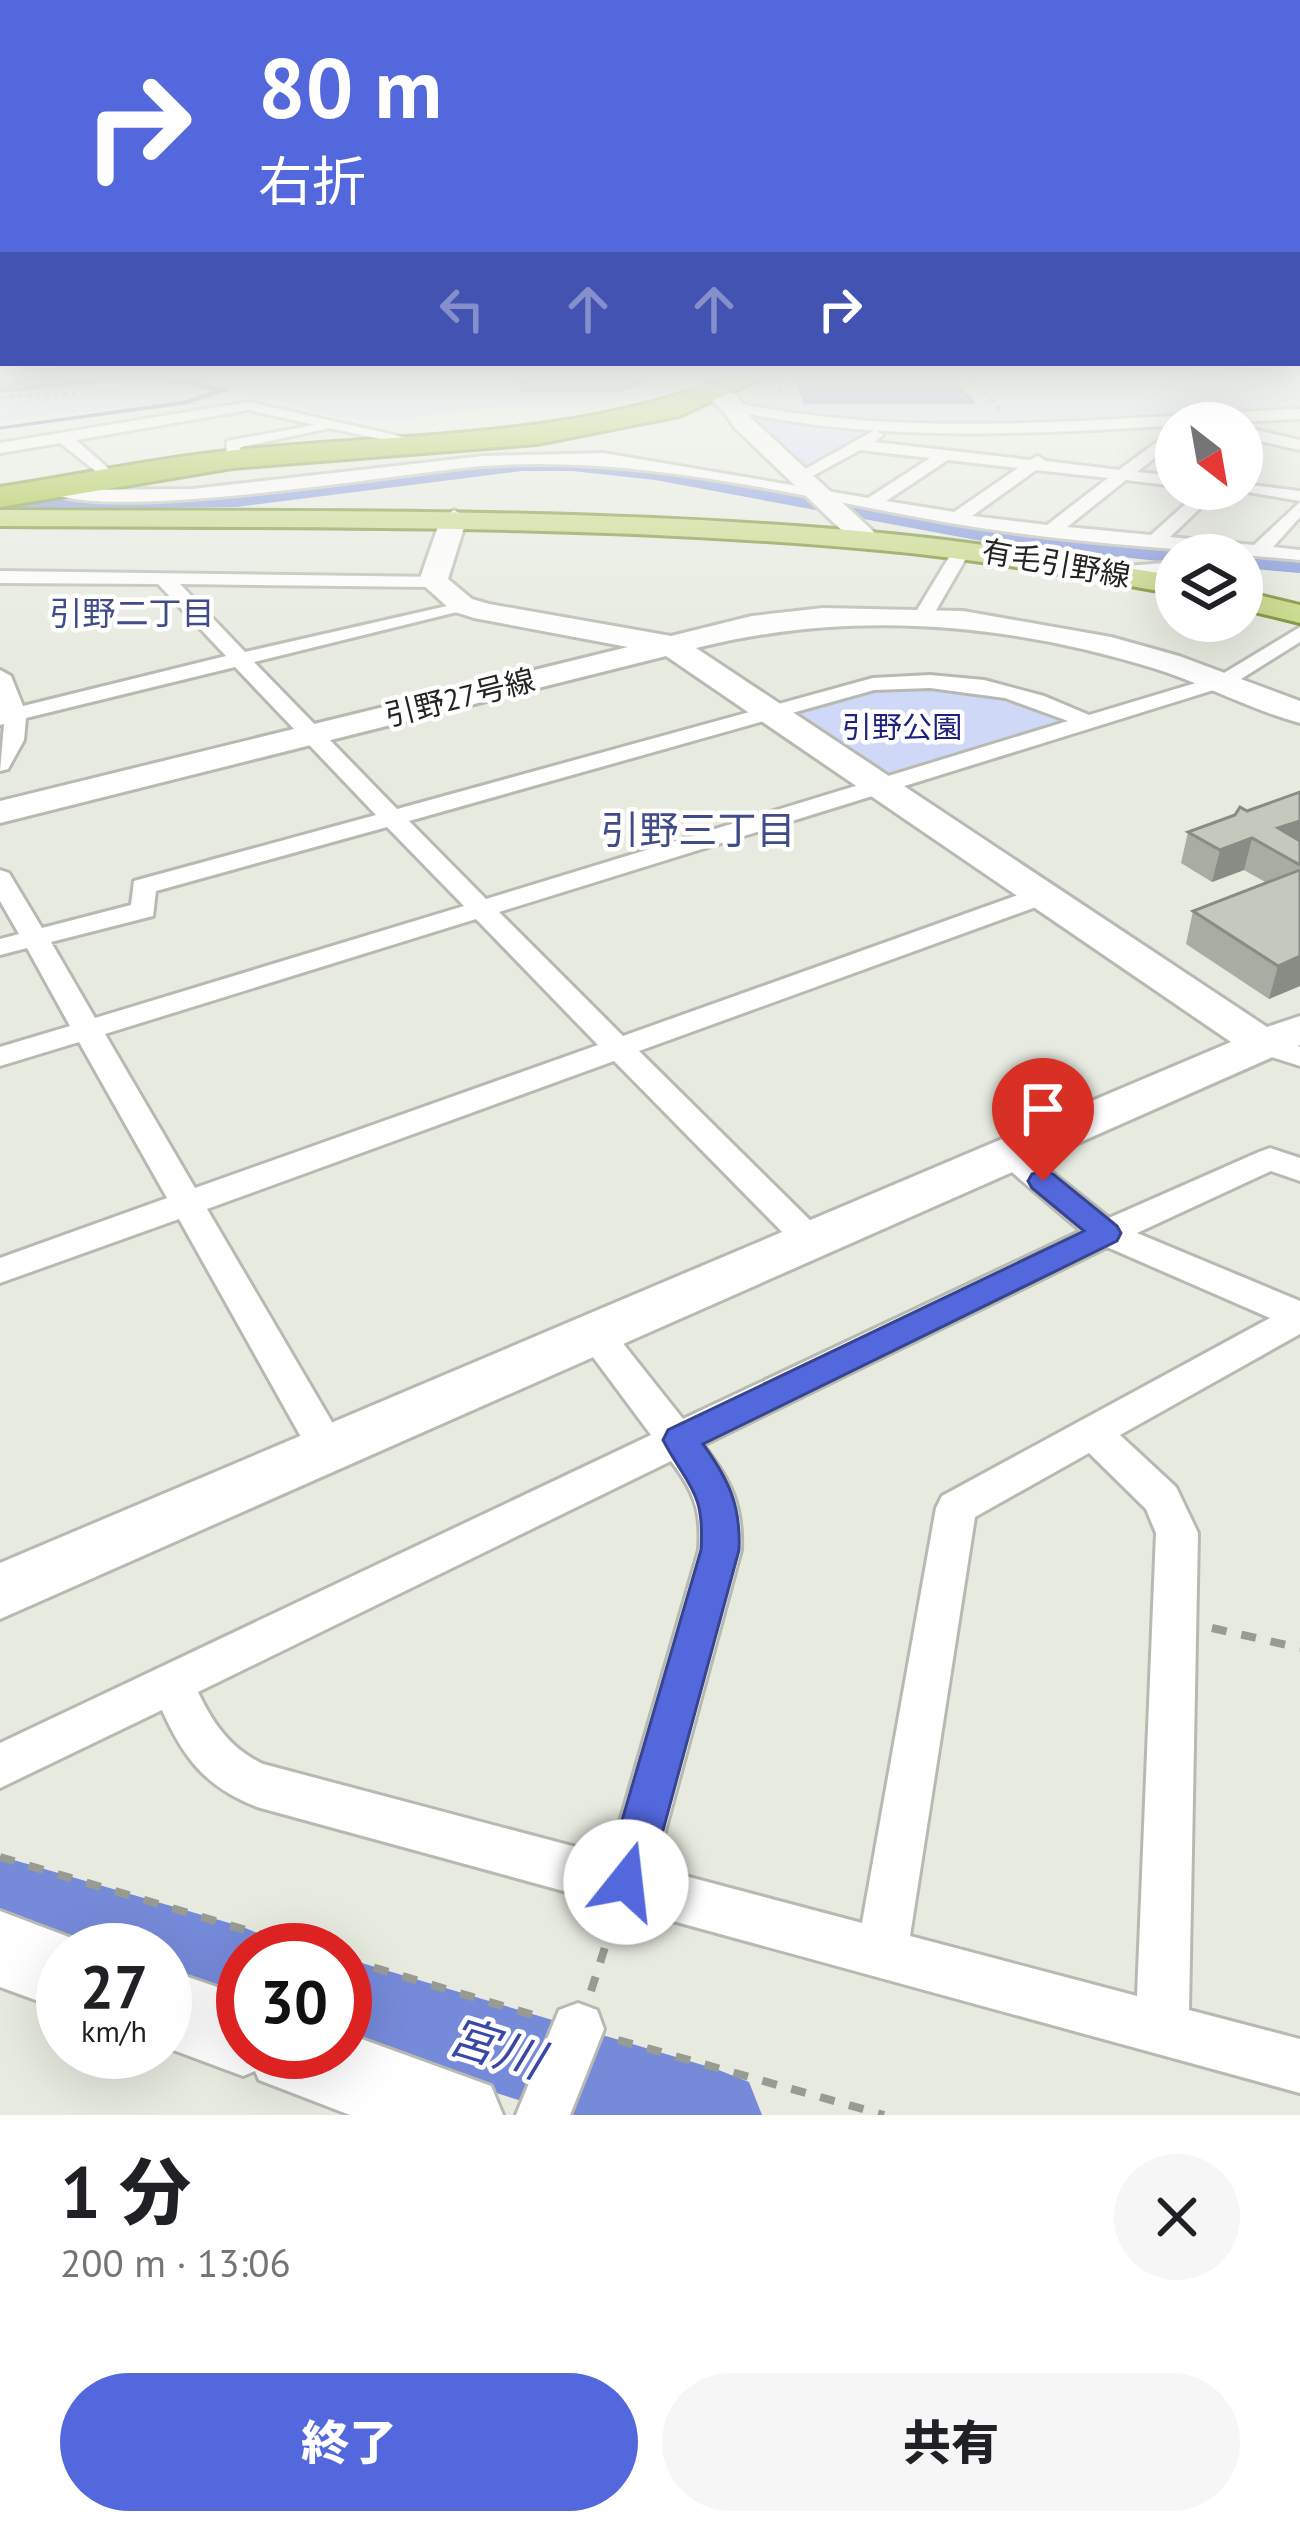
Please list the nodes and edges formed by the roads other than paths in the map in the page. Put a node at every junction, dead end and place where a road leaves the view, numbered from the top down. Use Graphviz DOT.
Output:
graph roads {
  1 [pos="87,478"];
  2 [pos="115,478"];
  3 [pos="345,478"];
  4 [pos="727,478"];
  5 [pos="798,478"];
  6 [pos="831,478"];
  7 [pos="910,478"];
  8 [pos="1020,478"];
  9 [pos="1119,478"];
  10 [pos="51,488"];
  11 [pos="1263,492"];
  12 [pos="816,495"];
  13 [pos="1300,496"];
  14 [pos="872,503"];
  15 [pos="2,508"];
  16 [pos="1300,508"];
  17 [pos="1189,510"];
  18 [pos="454,518"];
  19 [pos="1049,532"];
  20 [pos="959,533"];
  21 [pos="864,537"];
  22 [pos="1153,544"];
  23 [pos="1263,547"];
  24 [pos="1263,552"];
  25 [pos="1300,555"];
  26 [pos="1263,569"];
  27 [pos="1155,570"];
  28 [pos="1300,572"];
  29 [pos="1114,573"];
  30 [pos="0,577"];
  31 [pos="163,578"];
  32 [pos="433,581"];
  33 [pos="1155,581"];
  34 [pos="462,605"];
  35 [pos="1263,605"];
  36 [pos="1300,614"];
  37 [pos="924,615"];
  38 [pos="1300,633"];
  39 [pos="670,645"];
  40 [pos="1268,654"];
  41 [pos="240,660"];
  42 [pos="1300,664"];
  43 [pos="0,676"];
  44 [pos="1226,680"];
  45 [pos="773,710"];
  46 [pos="1300,713"];
  47 [pos="8,717"];
  48 [pos="1089,723"];
  49 [pos="314,734"];
  50 [pos="0,764"];
  51 [pos="884,785"];
  52 [pos="0,812"];
  53 [pos="395,817"];
  54 [pos="0,878"];
  55 [pos="1041,896"];
  56 [pos="478,910"];
  57 [pos="36,937"];
  58 [pos="0,947"];
  59 [pos="88,1030"];
  60 [pos="1288,1044"];
  61 [pos="616,1047"];
  62 [pos="0,1058"];
  63 [pos="1011,1155"];
  64 [pos="1300,1171"];
  65 [pos="188,1202"];
  66 [pos="1106,1233"];
  67 [pos="811,1241"];
  68 [pos="0,1271"];
  69 [pos="1300,1317"];
  70 [pos="597,1336"];
  71 [pos="1094,1434"];
  72 [pos="680,1440"];
  73 [pos="329,1451"];
  74 [pos="0,1592"];
  75 [pos="171,1681"];
  76 [pos="0,1766"];
  77 [pos="626,1882"];
  78 [pos="0,1949"];
  79 [pos="882,1954"];
  80 [pos="36,1962"];
  81 [pos="1162,2028"];
  82 [pos="578,2029"];
  83 [pos="1300,2066"];
  84 [pos="362,2079"];
  85 [pos="462,2115"];
  86 [pos="543,2115"];
  1 -- 15 [label="highway"];
  2 -- 10 [label="highway"];
  3 -- 10 [label="street"];
  4 -- 12 [label="street"];
  5 -- 12 [label="street"];
  6 -- 12 [label="street"];
  7 -- 14 [label="street"];
  8 -- 20 [label="street"];
  9 -- 19 [label="street"];
  10 -- 15 [label="highway"];
  11 -- 13 [label="street"];
  12 -- 14 [label="street"];
  12 -- 21 [label="street"];
  14 -- 20 [label="street"];
  15 -- 18 [label="main road, 有毛引野線"];
  16 -- 23 [label="street"];
  17 -- 22 [label="street"];
  18 -- 21 [label="main road, 有毛引野線"];
  18 -- 32 [label="street"];
  19 -- 20 [label="street"];
  19 -- 22 [label="street"];
  20 -- 21 [label="main road, 有毛引野線"];
  20 -- 29 [label="main road, 有毛引野線"];
  20 -- 37 [label="street"];
  24 -- 25 [label="street"];
  26 -- 28 [label="street"];
  27 -- 29 [label="street"];
  29 -- 33 [label="main road, 有毛引野線"];
  30 -- 31 [label="street"];
  31 -- 32 [label="street"];
  31 -- 41 [label="street"];
  32 -- 34 [label="street"];
  34 -- 39 [label="street"];
  34 -- 41 [label="street"];
  35 -- 36 [label="main road"];
  37 -- 39 [label="street, 引野27号線"];
  37 -- 44 [label="street, 引野27号線"];
  38 -- 40 [label="street"];
  39 -- 45 [label="street"];
  39 -- 49 [label="street, 引野27号線"];
  40 -- 42 [label="street"];
  40 -- 44 [label="street"];
  41 -- 47 [label="street"];
  41 -- 49 [label="street"];
  43 -- 47 [label="street"];
  44 -- 46 [label="street, 引野27号線"];
  44 -- 48 [label="street"];
  45 -- 48 [label="street"];
  45 -- 51 [label="street"];
  45 -- 53 [label="street"];
  47 -- 50 [label="street"];
  48 -- 51 [label="street"];
  49 -- 52 [label="street, 引野27号線"];
  49 -- 53 [label="street"];
  51 -- 55 [label="street"];
  51 -- 56 [label="street"];
  53 -- 56 [label="street"];
  53 -- 57 [label="street"];
  54 -- 57 [label="street"];
  55 -- 60 [label="street"];
  55 -- 61 [label="street"];
  56 -- 59 [label="street"];
  56 -- 61 [label="street"];
  57 -- 58 [label="street"];
  57 -- 59 [label="street"];
  59 -- 62 [label="street"];
  59 -- 65 [label="street"];
  60 -- 63 [label="street"];
  61 -- 65 [label="street"];
  61 -- 67 [label="street"];
  63 -- 66 [label="street"];
  63 -- 67 [label="street"];
  64 -- 66 [label="street"];
  65 -- 68 [label="street"];
  65 -- 73 [label="street"];
  66 -- 69 [label="street"];
  66 -- 72 [label="street"];
  67 -- 70 [label="street"];
  69 -- 71 [label="street"];
  70 -- 72 [label="street"];
  70 -- 73 [label="street"];
  71 -- 79 [label="street"];
  71 -- 81 [label="street"];
  72 -- 75 [label="street"];
  72 -- 77 [label="street"];
  73 -- 74 [label="street"];
  75 -- 76 [label="street"];
  75 -- 77 [label="street"];
  77 -- 79 [label="street"];
  78 -- 80 [label="street"];
  79 -- 81 [label="street"];
  81 -- 83 [label="street"];
  82 -- 86 [label="street"];
  84 -- 85 [label="street"];
}
